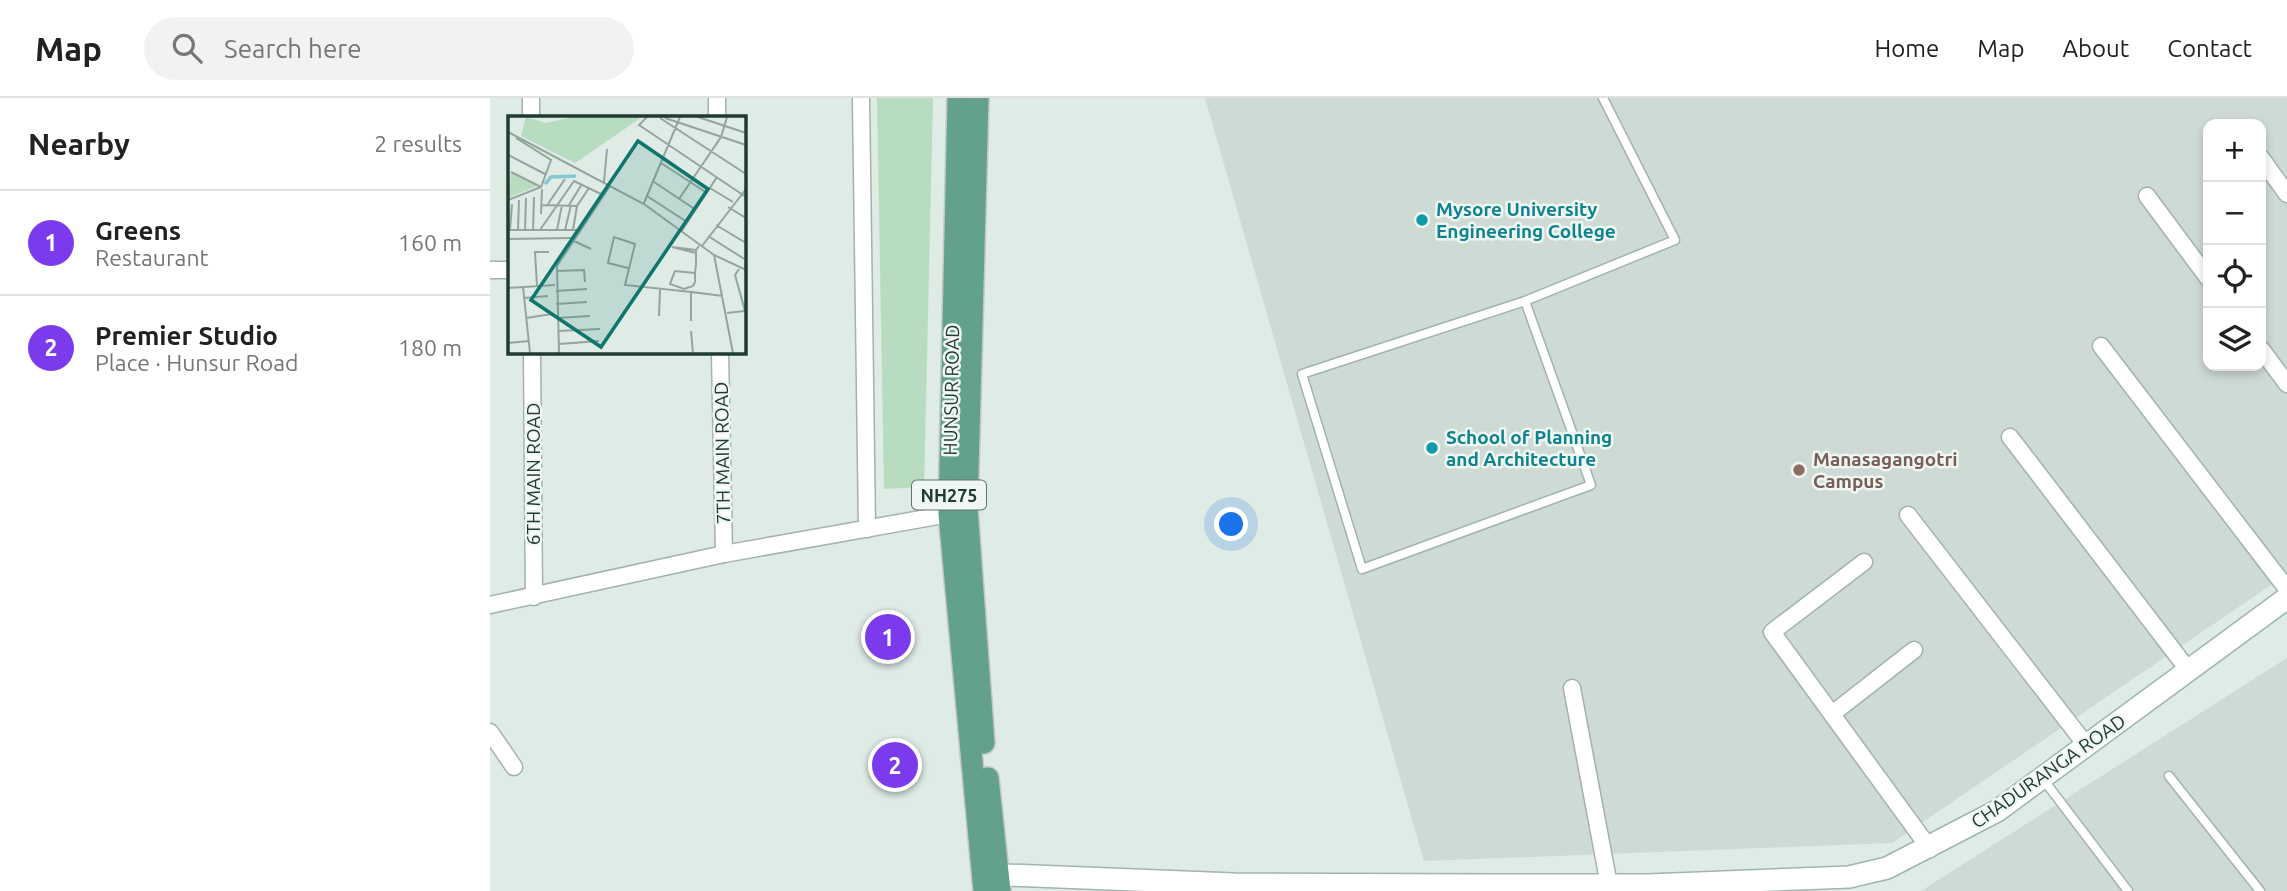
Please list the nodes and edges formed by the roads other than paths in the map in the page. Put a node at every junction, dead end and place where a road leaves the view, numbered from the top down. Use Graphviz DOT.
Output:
graph roads {
  1 [pos="531,98"];
  2 [pos="717,98"];
  3 [pos="861,98"];
  4 [pos="958,98"];
  5 [pos="978,98"];
  6 [pos="1603,98"];
  7 [pos="531,116"];
  8 [pos="717,116"];
  9 [pos="2266,165"];
  10 [pos="2287,194"];
  11 [pos="2147,196"];
  12 [pos="490,270"];
  13 [pos="508,270"];
  14 [pos="2203,271"];
  15 [pos="1525,301"];
  16 [pos="2101,346"];
  17 [pos="532,354"];
  18 [pos="720,354"];
  19 [pos="2266,356"];
  20 [pos="2287,384"];
  21 [pos="2010,437"];
  22 [pos="948,514"];
  23 [pos="1908,515"];
  24 [pos="867,528"];
  25 [pos="724,554"];
  26 [pos="1864,562"];
  27 [pos="2287,589"];
  28 [pos="534,597"];
  29 [pos="2287,598"];
  30 [pos="490,605"];
  31 [pos="1914,650"];
  32 [pos="2189,671"];
  33 [pos="1572,688"];
  34 [pos="1832,714"];
  35 [pos="490,732"];
  36 [pos="2086,746"];
  37 [pos="514,766"];
  38 [pos="2169,776"];
  39 [pos="2043,779"];
  40 [pos="1930,849"];
  41 [pos="992,883"];
  42 [pos="1093,885"];
  43 [pos="1609,885"];
  44 [pos="1235,887"];
  45 [pos="1492,888"];
  46 [pos="1586,888"];
  47 [pos="2128,891"];
  48 [pos="2260,891"];
  1 -- 7 [label="street"];
  2 -- 8 [label="street"];
  3 -- 24 [label="street"];
  4 -- 22 [label="main road, HUNSUR ROAD / NH275"];
  5 -- 41 [label="main road"];
  6 -- 15 [label="lane"];
  9 -- 10 [label="street"];
  11 -- 14 [label="street"];
  12 -- 13 [label="street"];
  15 -- 15 [label="lane"];
  16 -- 27 [label="street"];
  17 -- 28 [label="street, 6TH MAIN ROAD"];
  18 -- 25 [label="street, 7TH MAIN ROAD"];
  19 -- 20 [label="street"];
  21 -- 32 [label="street"];
  22 -- 24 [label="street"];
  22 -- 41 [label="main road, HUNSUR ROAD / NH275"];
  23 -- 36 [label="street"];
  24 -- 25 [label="street"];
  25 -- 28 [label="street"];
  26 -- 34 [label="street"];
  28 -- 30 [label="street"];
  29 -- 32 [label="street, CHADURANGA ROAD"];
  31 -- 34 [label="street"];
  32 -- 36 [label="street, CHADURANGA ROAD"];
  33 -- 43 [label="street"];
  34 -- 40 [label="street"];
  35 -- 37 [label="street"];
  36 -- 39 [label="street, CHADURANGA ROAD"];
  38 -- 48 [label="lane"];
  39 -- 40 [label="street, CHADURANGA ROAD"];
  39 -- 47 [label="lane"];
  40 -- 43 [label="street, CHADURANGA ROAD"];
  41 -- 42 [label="street, CHADURANGA ROAD"];
  42 -- 44 [label="street, CHADURANGA ROAD"];
  43 -- 46 [label="street, CHADURANGA ROAD"];
  44 -- 45 [label="street, CHADURANGA ROAD"];
  45 -- 46 [label="street, CHADURANGA ROAD"];
}
